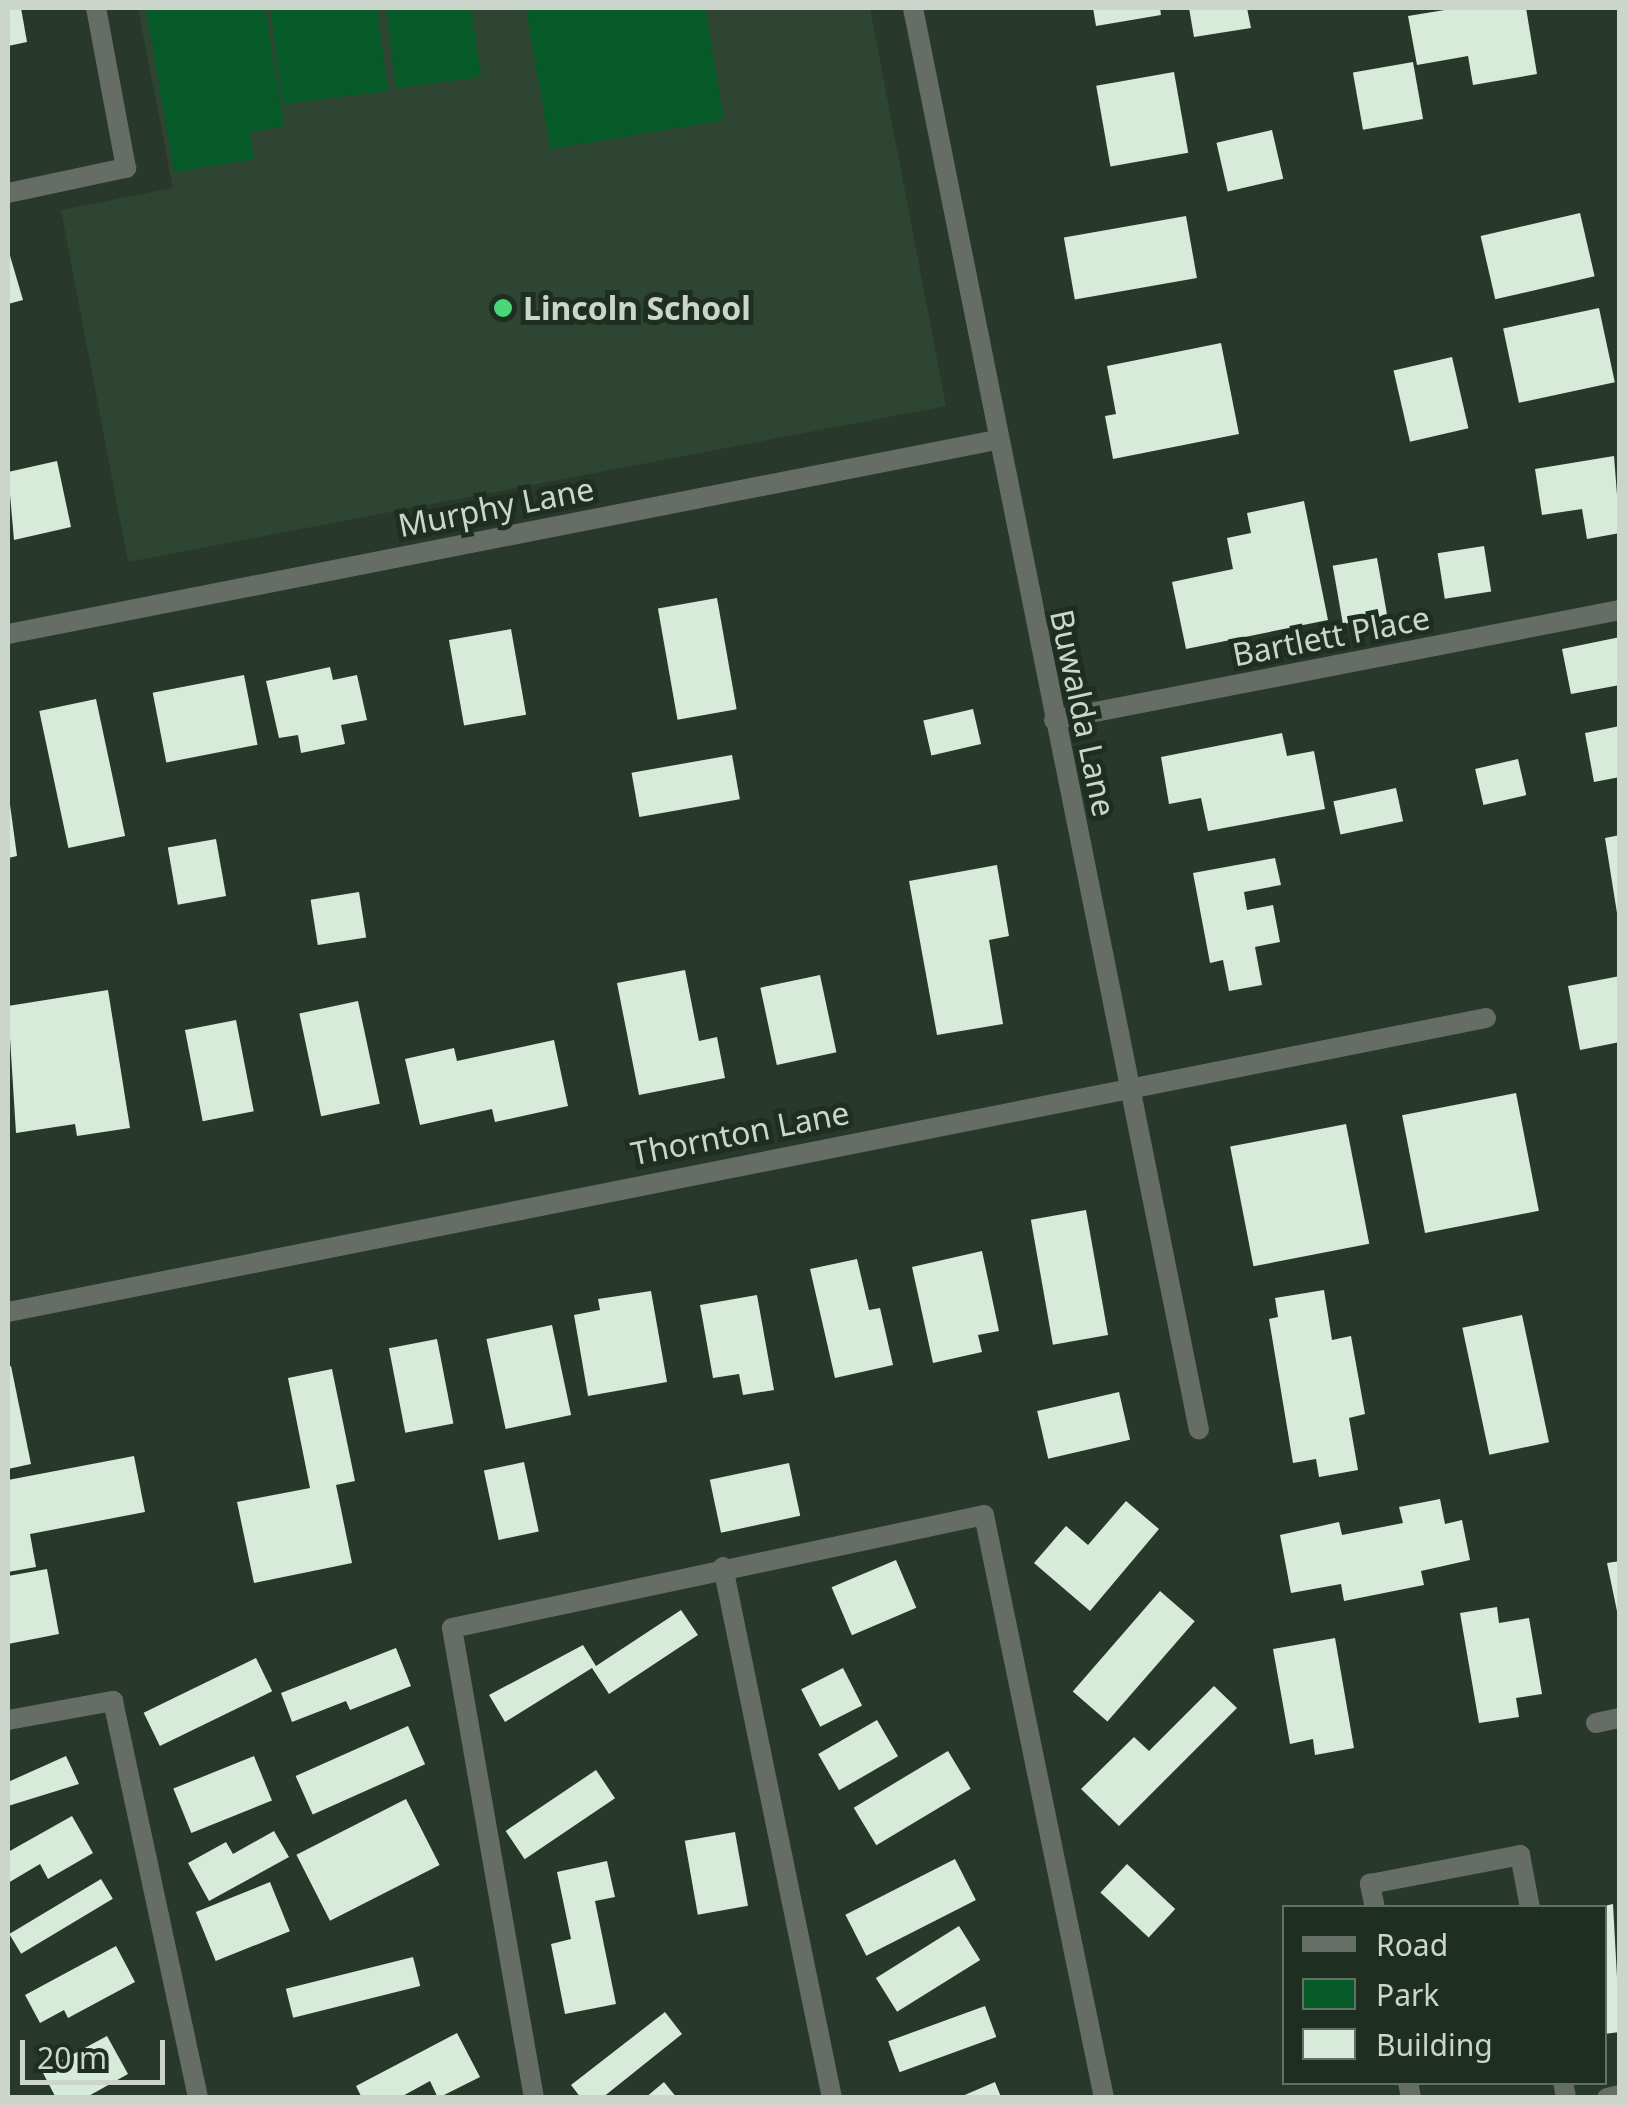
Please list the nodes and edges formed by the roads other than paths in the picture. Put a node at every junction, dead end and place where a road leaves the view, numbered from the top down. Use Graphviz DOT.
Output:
graph roads {
  1 [pos="96,8"];
  2 [pos="913,8"];
  3 [pos="8,193"];
  4 [pos="996,440"];
  5 [pos="1620,610"];
  6 [pos="8,634"];
  7 [pos="1054,720"];
  8 [pos="1486,1018"];
  9 [pos="1130,1085"];
  10 [pos="8,1312"];
  11 [pos="1199,1430"];
  12 [pos="723,1567"];
  13 [pos="1620,1718"];
  14 [pos="8,1720"];
  15 [pos="1596,1722"];
  16 [pos="1374,1905"];
  17 [pos="1529,1905"];
  18 [pos="1620,2095"];
  19 [pos="198,2098"];
  20 [pos="534,2098"];
  21 [pos="832,2098"];
  22 [pos="1104,2098"];
  23 [pos="1608,2098"];
  1 -- 3 [label="street"];
  2 -- 4 [label="street, Buwalda Lane"];
  4 -- 6 [label="street, Murphy Lane"];
  4 -- 7 [label="street, Buwalda Lane"];
  5 -- 7 [label="street, Bartlett Place"];
  7 -- 9 [label="street, Buwalda Lane"];
  8 -- 9 [label="street, Thornton Lane"];
  9 -- 10 [label="street, Thornton Lane"];
  9 -- 11 [label="street, Buwalda Lane"];
  12 -- 20 [label="street"];
  12 -- 21 [label="street"];
  12 -- 22 [label="street"];
  13 -- 15 [label="street"];
  14 -- 19 [label="street"];
  16 -- 17 [label="street"];
  18 -- 23 [label="street"];
}
